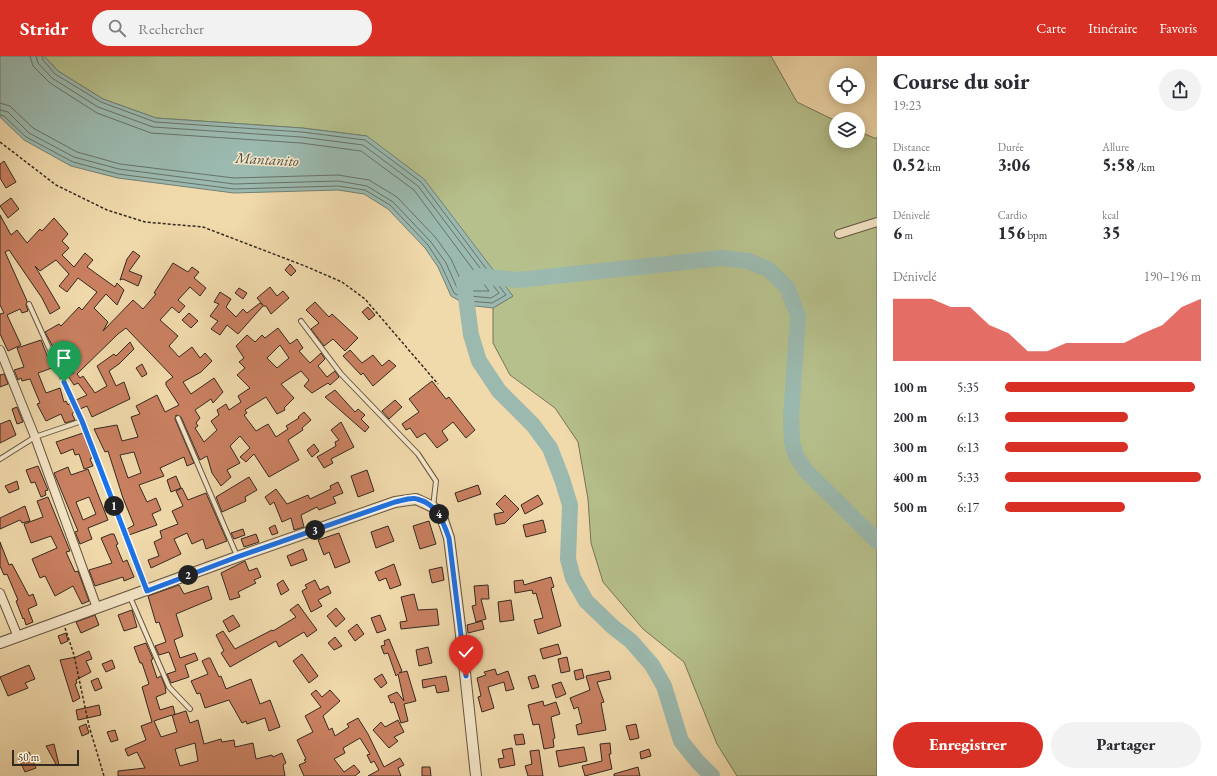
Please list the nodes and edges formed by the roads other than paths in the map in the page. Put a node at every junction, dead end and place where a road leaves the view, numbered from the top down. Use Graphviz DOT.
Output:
graph roads {
  1 [pos="877,222"];
  2 [pos="839,234"];
  3 [pos="29,304"];
  4 [pos="302,321"];
  5 [pos="0,350"];
  6 [pos="178,418"];
  7 [pos="82,421"];
  8 [pos="35,437"];
  9 [pos="0,459"];
  10 [pos="433,507"];
  11 [pos="237,557"];
  12 [pos="147,591"];
  13 [pos="0,593"];
  14 [pos="130,597"];
  15 [pos="97,608"];
  16 [pos="18,637"];
  17 [pos="0,643"];
  18 [pos="190,709"];
  19 [pos="476,776"];
  1 -- 2 [label="street"];
  3 -- 7 [label="lane"];
  4 -- 10 [label="lane"];
  5 -- 8 [label="street"];
  6 -- 11 [label="lane"];
  7 -- 8 [label="lane"];
  7 -- 12 [label="lane"];
  8 -- 9 [label="lane"];
  8 -- 15 [label="street"];
  10 -- 11 [label="street"];
  10 -- 19 [label="street"];
  11 -- 12 [label="street"];
  12 -- 14 [label="street"];
  13 -- 16 [label="street"];
  14 -- 15 [label="street"];
  14 -- 18 [label="lane"];
  15 -- 16 [label="street"];
  16 -- 17 [label="street"];
}
